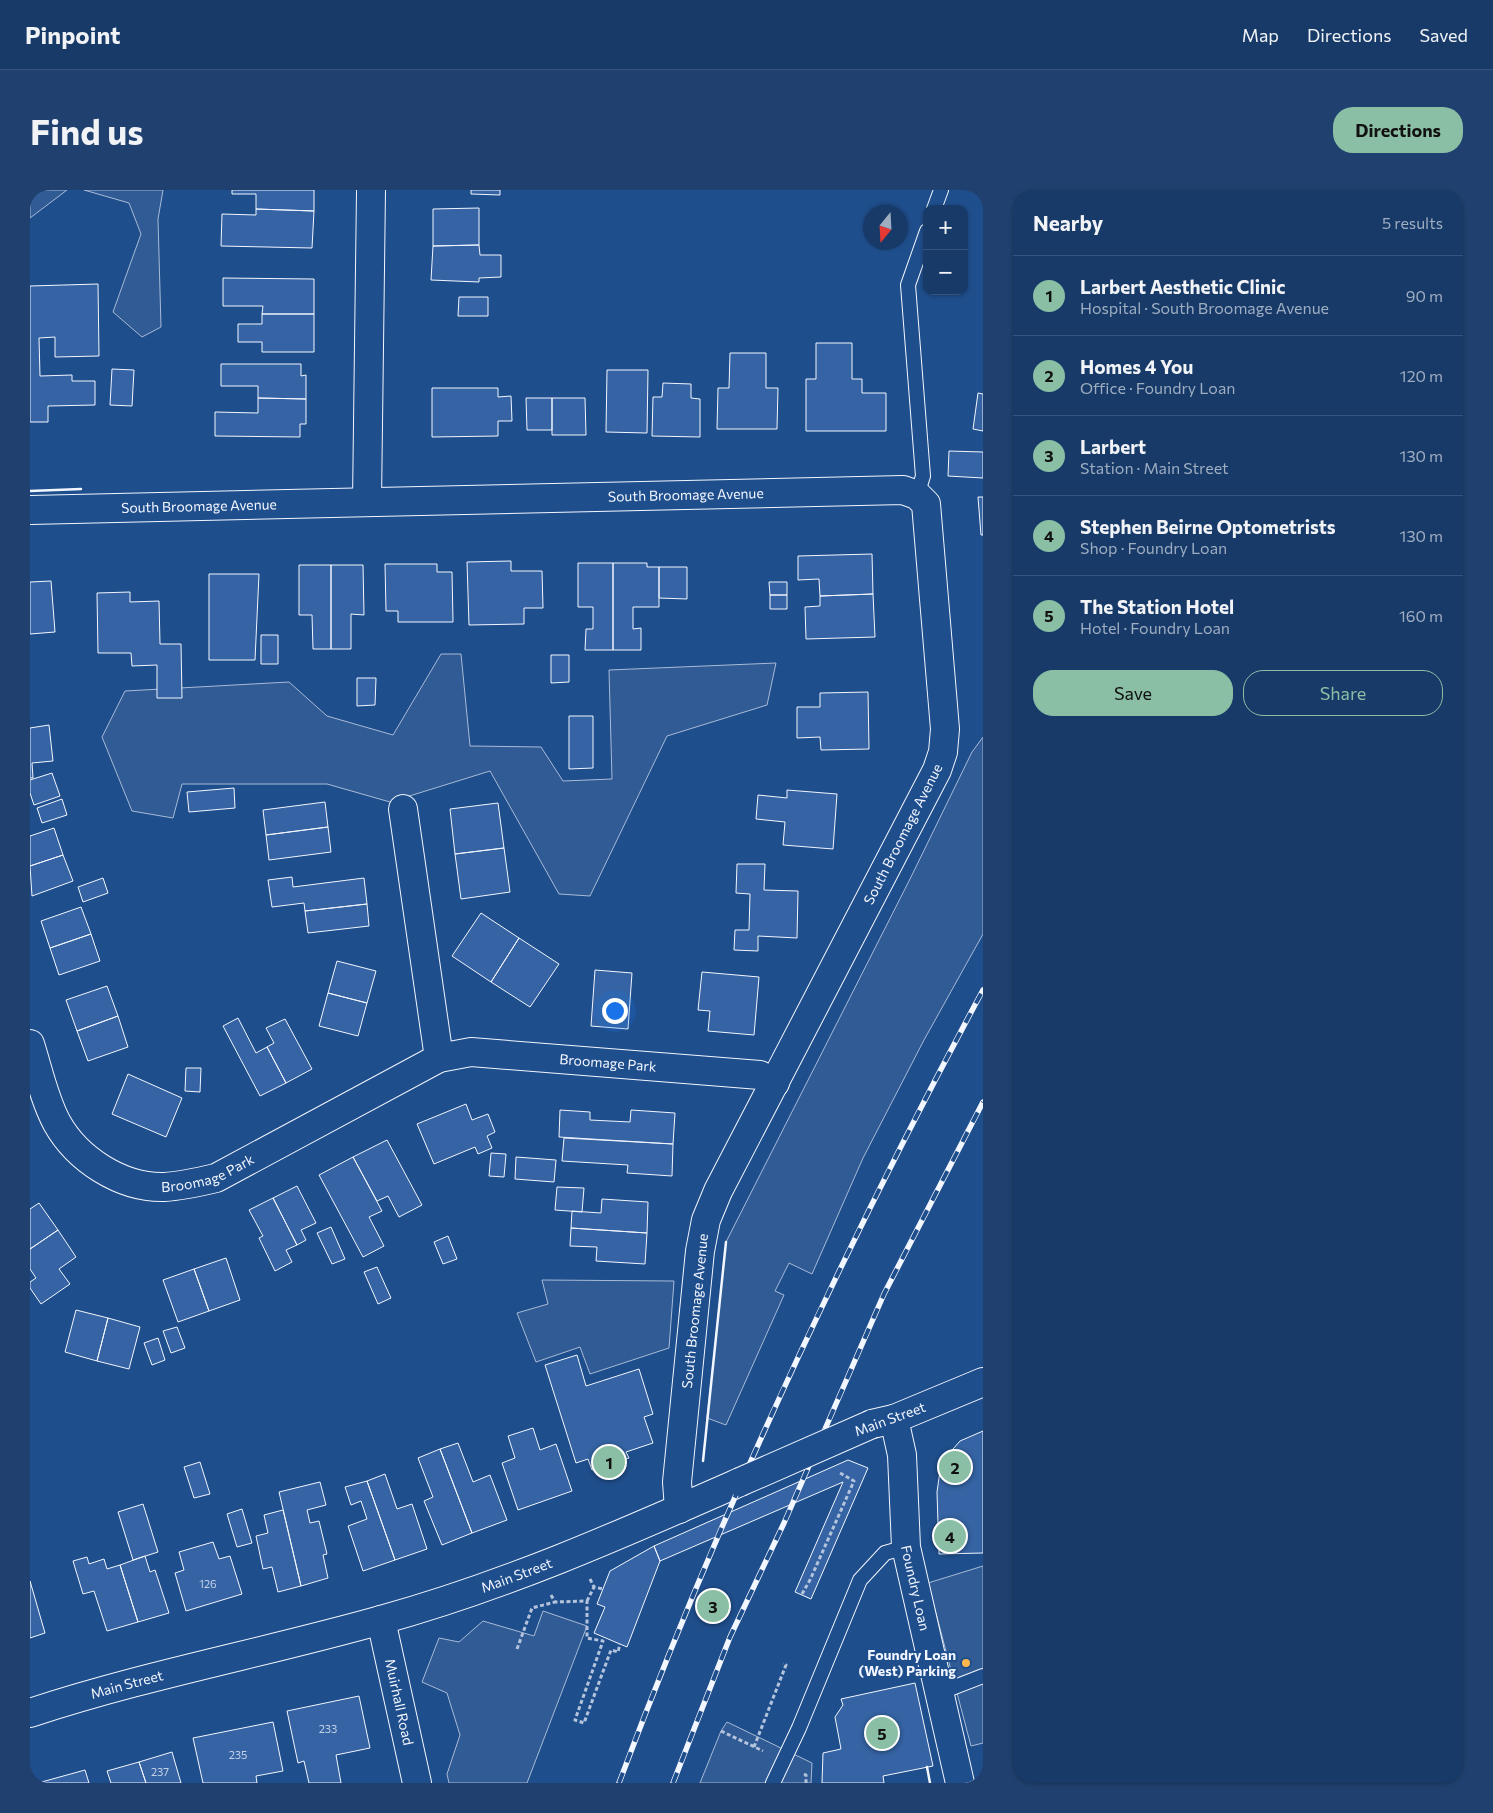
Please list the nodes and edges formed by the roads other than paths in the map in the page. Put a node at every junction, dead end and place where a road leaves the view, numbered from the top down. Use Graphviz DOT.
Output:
graph roads {
  1 [pos="371,190"];
  2 [pos="940,190"];
  3 [pos="935,205"];
  4 [pos="923,242"];
  5 [pos="917,495"];
  6 [pos="367,502"];
  7 [pos="30,510"];
  8 [pos="403,809"];
  9 [pos="30,1044"];
  10 [pos="439,1058"];
  11 [pos="775,1083"];
  12 [pos="983,1382"];
  13 [pos="883,1422"];
  14 [pos="687,1505"];
  15 [pos="906,1547"];
  16 [pos="381,1620"];
  17 [pos="983,1676"];
  18 [pos="939,1693"];
  19 [pos="30,1713"];
  20 [pos="417,1783"];
  21 [pos="773,1783"];
  22 [pos="960,1783"];
  1 -- 6 [label="street"];
  2 -- 3 [label="lane"];
  4 -- 5 [label="lane"];
  5 -- 6 [label="street, South Broomage Avenue"];
  5 -- 11 [label="street, South Broomage Avenue"];
  6 -- 7 [label="street, South Broomage Avenue"];
  8 -- 10 [label="street"];
  9 -- 10 [label="street, Broomage Park"];
  10 -- 11 [label="street, Broomage Park"];
  11 -- 14 [label="street, South Broomage Avenue"];
  12 -- 13 [label="street, Main Street"];
  13 -- 14 [label="street, Main Street, bridge"];
  13 -- 15 [label="street, Foundry Loan"];
  14 -- 16 [label="street, Main Street"];
  15 -- 18 [label="street, Foundry Loan"];
  15 -- 21 [label="lane"];
  16 -- 19 [label="street, Main Street"];
  16 -- 20 [label="street, Muirhall Road"];
  17 -- 18 [label="lane"];
  18 -- 22 [label="street, Foundry Loan"];
}
